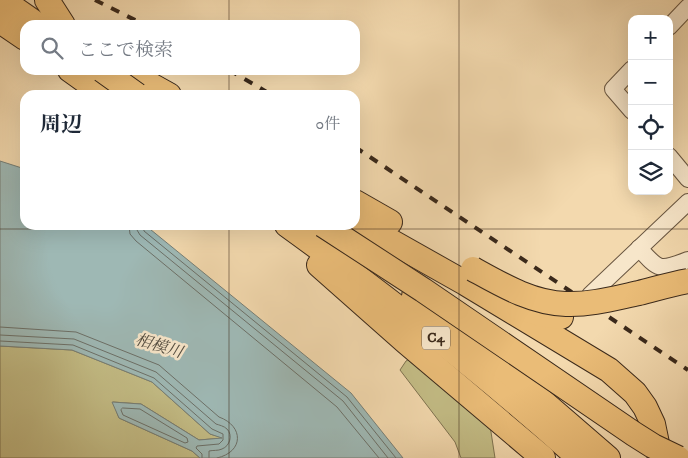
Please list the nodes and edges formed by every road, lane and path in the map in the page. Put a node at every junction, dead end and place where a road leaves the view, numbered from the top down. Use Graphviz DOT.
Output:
graph roads {
  1 [pos="2,0"];
  2 [pos="32,0"];
  3 [pos="48,0"];
  4 [pos="688,7"];
  5 [pos="31,20"];
  6 [pos="42,20"];
  7 [pos="60,20"];
  8 [pos="0,21"];
  9 [pos="673,24"];
  10 [pos="20,35"];
  11 [pos="628,73"];
  12 [pos="84,75"];
  13 [pos="84,75"];
  14 [pos="90,75"];
  15 [pos="109,75"];
  16 [pos="133,75"];
  17 [pos="97,90"];
  18 [pos="100,90"];
  19 [pos="126,90"];
  20 [pos="131,90"];
  21 [pos="160,90"];
  22 [pos="628,106"];
  23 [pos="673,161"];
  24 [pos="688,179"];
  25 [pos="688,202"];
  26 [pos="360,205"];
  27 [pos="360,224"];
  28 [pos="278,230"];
  29 [pos="294,230"];
  30 [pos="329,230"];
  31 [pos="330,230"];
  32 [pos="639,248"];
  33 [pos="688,260"];
  34 [pos="688,281"];
  35 [pos="465,282"];
  36 [pos="590,295"];
  37 [pos="688,296"];
  38 [pos="543,458"];
  39 [pos="579,458"];
  40 [pos="608,458"];
  41 [pos="660,458"];
  42 [pos="678,458"];
  1 -- 5 [label="highway"];
  2 -- 6 [label="highway"];
  3 -- 7 [label="highway"];
  4 -- 9 [label="street"];
  8 -- 10 [label="highway"];
  11 -- 22 [label="street"];
  12 -- 17 [label="highway"];
  13 -- 18 [label="highway"];
  14 -- 19 [label="highway, bridge"];
  15 -- 20 [label="highway, bridge"];
  16 -- 21 [label="highway"];
  23 -- 24 [label="street"];
  25 -- 32 [label="street"];
  26 -- 34 [label="highway, bridge"];
  27 -- 35 [label="highway"];
  28 -- 38 [label="highway"];
  29 -- 39 [label="highway, C4"];
  30 -- 40 [label="highway, C4, bridge"];
  31 -- 42 [label="highway, bridge"];
  32 -- 33 [label="street"];
  32 -- 36 [label="street"];
  35 -- 37 [label="highway"];
  35 -- 41 [label="highway"];
}
